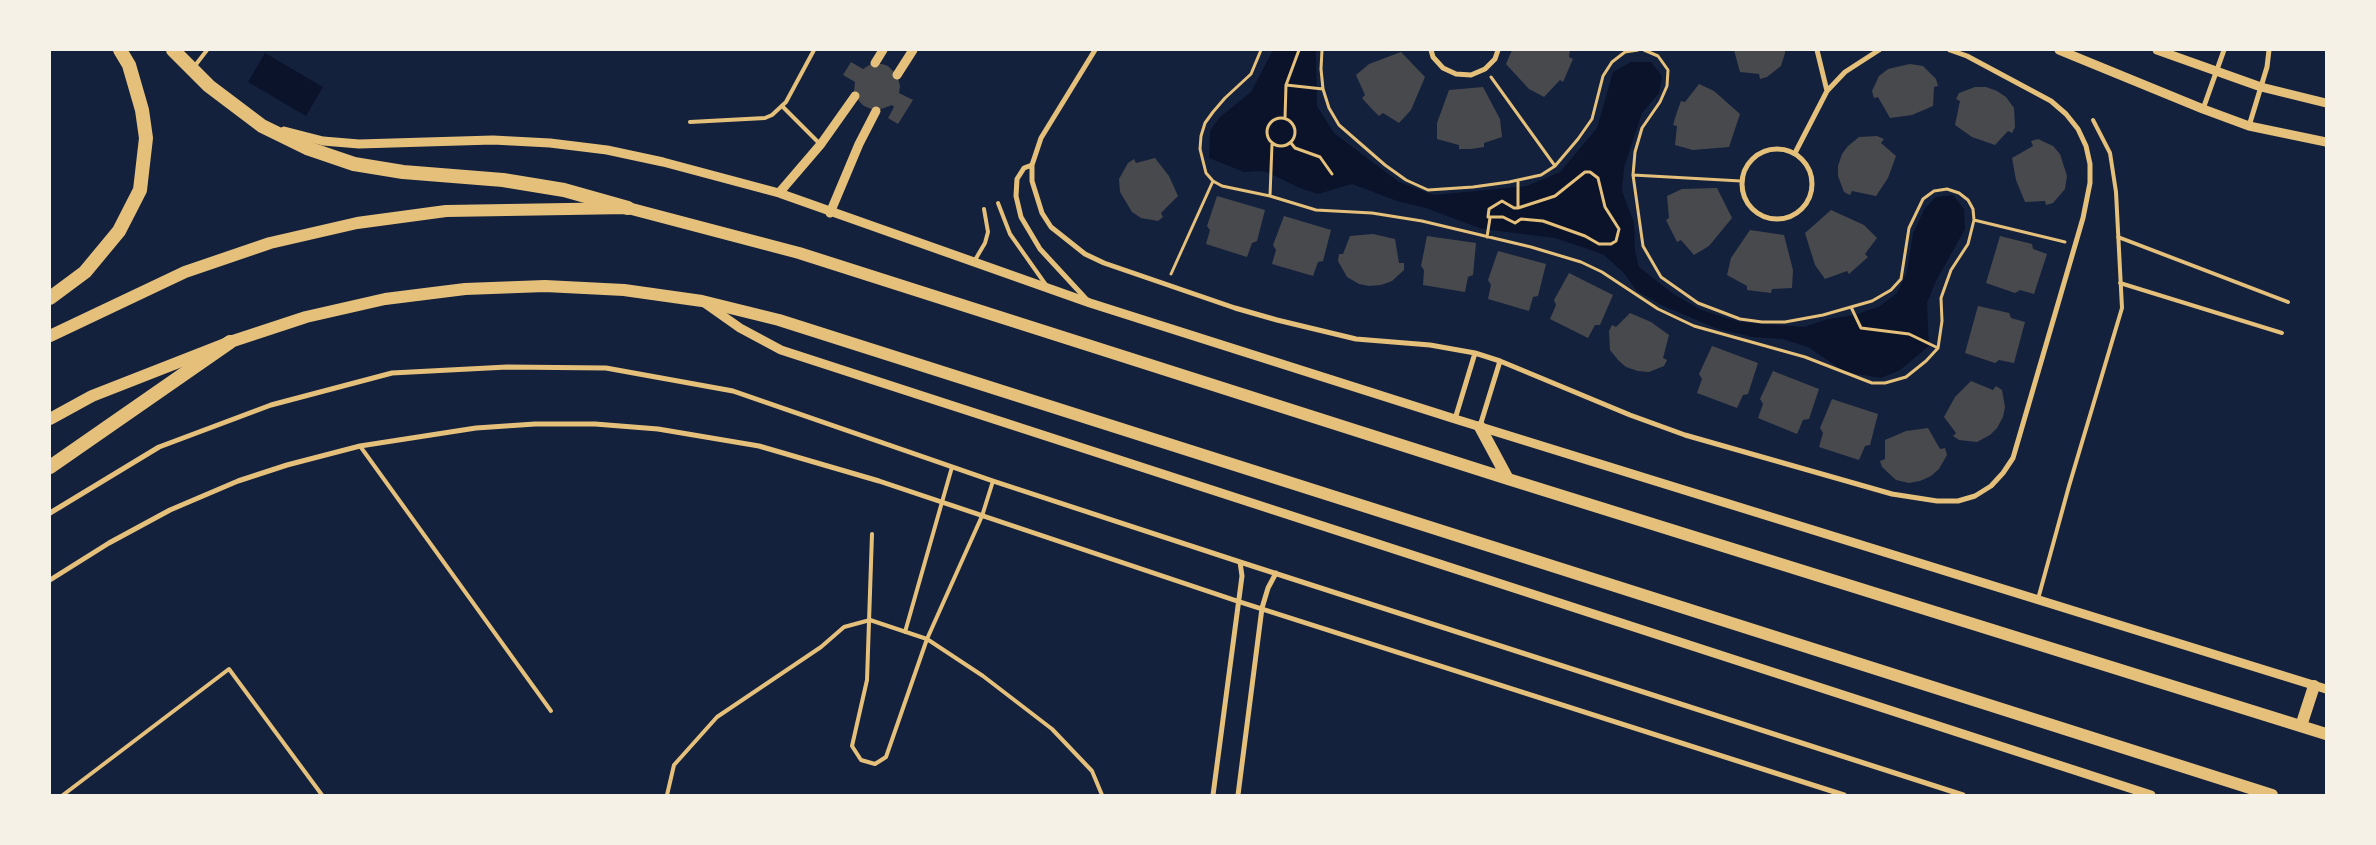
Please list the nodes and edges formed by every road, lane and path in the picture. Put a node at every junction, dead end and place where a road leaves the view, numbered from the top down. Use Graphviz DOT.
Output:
graph roads {
  1 [pos="120,50"];
  2 [pos="173,50"];
  3 [pos="207,50"];
  4 [pos="814,50"];
  5 [pos="883,50"];
  6 [pos="913,50"];
  7 [pos="1095,50"];
  8 [pos="1261,50"];
  9 [pos="1299,50"];
  10 [pos="1322,50"];
  11 [pos="1431,50"];
  12 [pos="1498,50"];
  13 [pos="1638,50"];
  14 [pos="1644,50"];
  15 [pos="1817,50"];
  16 [pos="1879,50"];
  17 [pos="1950,50"];
  18 [pos="2059,50"];
  19 [pos="2157,50"];
  20 [pos="2224,50"];
  21 [pos="2269,50"];
  22 [pos="875,63"];
  23 [pos="1485,69"];
  24 [pos="191,71"];
  25 [pos="2215,72"];
  26 [pos="897,75"];
  27 [pos="1286,85"];
  28 [pos="2260,87"];
  29 [pos="1323,89"];
  30 [pos="1827,91"];
  31 [pos="855,96"];
  32 [pos="2326,103"];
  33 [pos="782,107"];
  34 [pos="2202,109"];
  35 [pos="876,110"];
  36 [pos="1285,118"];
  37 [pos="2093,120"];
  38 [pos="690,122"];
  39 [pos="262,126"];
  40 [pos="2249,126"];
  41 [pos="2326,142"];
  42 [pos="1272,143"];
  43 [pos="1291,143"];
  44 [pos="821,144"];
  45 [pos="1795,154"];
  46 [pos="1032,165"];
  47 [pos="1555,166"];
  48 [pos="1332,174"];
  49 [pos="1633,175"];
  50 [pos="1518,180"];
  51 [pos="1741,180"];
  52 [pos="1213,181"];
  53 [pos="778,193"];
  54 [pos="1270,196"];
  55 [pos="998,203"];
  56 [pos="628,208"];
  57 [pos="1518,208"];
  58 [pos="984,209"];
  59 [pos="830,213"];
  60 [pos="1490,218"];
  61 [pos="1974,220"];
  62 [pos="1487,237"];
  63 [pos="2118,237"];
  64 [pos="2075,244"];
  65 [pos="973,263"];
  66 [pos="2120,284"];
  67 [pos="1166,285"];
  68 [pos="1049,289"];
  69 [pos="50,298"];
  70 [pos="702,301"];
  71 [pos="2288,302"];
  72 [pos="1090,303"];
  73 [pos="1851,307"];
  74 [pos="2282,333"];
  75 [pos="50,336"];
  76 [pos="230,342"];
  77 [pos="1938,348"];
  78 [pos="1475,354"];
  79 [pos="1500,361"];
  80 [pos="50,419"];
  81 [pos="1455,419"];
  82 [pos="1480,427"];
  83 [pos="360,446"];
  84 [pos="50,467"];
  85 [pos="952,467"];
  86 [pos="1508,480"];
  87 [pos="992,481"];
  88 [pos="941,501"];
  89 [pos="50,512"];
  90 [pos="982,516"];
  91 [pos="872,534"];
  92 [pos="1240,562"];
  93 [pos="1276,573"];
  94 [pos="50,580"];
  95 [pos="2038,600"];
  96 [pos="1237,601"];
  97 [pos="1262,608"];
  98 [pos="870,620"];
  99 [pos="905,632"];
  100 [pos="927,639"];
  101 [pos="2320,687"];
  102 [pos="550,710"];
  103 [pos="2301,726"];
  104 [pos="2326,734"];
  105 [pos="63,795"];
  106 [pos="322,795"];
  107 [pos="667,795"];
  108 [pos="1102,795"];
  109 [pos="1213,795"];
  110 [pos="1238,795"];
  111 [pos="1844,795"];
  112 [pos="1963,795"];
  113 [pos="2151,795"];
  114 [pos="2272,795"];
  1 -- 69 [label="highway"];
  2 -- 24 [label="highway"];
  3 -- 24 [label="lane"];
  4 -- 33 [label="lane"];
  5 -- 22 [label="street"];
  6 -- 26 [label="street"];
  7 -- 46 [label="street"];
  8 -- 52 [label="path"];
  9 -- 27 [label="path"];
  10 -- 29 [label="path"];
  11 -- 23 [label="street"];
  12 -- 23 [label="street"];
  13 -- 47 [label="path"];
  14 -- 49 [label="path"];
  15 -- 30 [label="street"];
  16 -- 30 [label="street"];
  17 -- 64 [label="street"];
  18 -- 34 [label="street"];
  19 -- 25 [label="street"];
  20 -- 25 [label="street"];
  21 -- 28 [label="street"];
  23 -- 47 [label="path"];
  24 -- 39 [label="highway"];
  25 -- 28 [label="street"];
  25 -- 34 [label="street"];
  27 -- 29 [label="path"];
  27 -- 36 [label="path"];
  28 -- 32 [label="street"];
  28 -- 40 [label="street"];
  29 -- 50 [label="path"];
  30 -- 45 [label="street"];
  31 -- 44 [label="street"];
  33 -- 38 [label="lane"];
  33 -- 44 [label="lane"];
  34 -- 40 [label="street"];
  35 -- 59 [label="street"];
  36 -- 42 [label="path"];
  36 -- 43 [label="path"];
  37 -- 63 [label="lane"];
  39 -- 53 [label="street"];
  39 -- 56 [label="highway"];
  40 -- 41 [label="street"];
  42 -- 43 [label="path"];
  42 -- 54 [label="path"];
  43 -- 48 [label="path"];
  44 -- 53 [label="street"];
  45 -- 51 [label="street"];
  45 -- 51 [label="street"];
  46 -- 67 [label="street"];
  46 -- 72 [label="street"];
  47 -- 50 [label="path"];
  49 -- 51 [label="path"];
  49 -- 73 [label="path"];
  50 -- 57 [label="path"];
  52 -- 54 [label="path"];
  52 -- 67 [label="path"];
  53 -- 59 [label="street"];
  54 -- 62 [label="path"];
  55 -- 68 [label="lane"];
  56 -- 75 [label="main road"];
  56 -- 86 [label="main road"];
  57 -- 60 [label="path"];
  57 -- 60 [label="path"];
  58 -- 65 [label="lane"];
  59 -- 65 [label="street"];
  60 -- 62 [label="path"];
  61 -- 64 [label="path"];
  61 -- 73 [label="path"];
  61 -- 77 [label="path"];
  62 -- 77 [label="path"];
  63 -- 66 [label="lane"];
  63 -- 71 [label="lane"];
  64 -- 79 [label="street"];
  65 -- 68 [label="street"];
  66 -- 74 [label="lane"];
  66 -- 95 [label="lane"];
  67 -- 78 [label="street"];
  68 -- 72 [label="street"];
  70 -- 76 [label="main road"];
  70 -- 113 [label="street"];
  70 -- 114 [label="main road"];
  72 -- 81 [label="street"];
  73 -- 77 [label="path"];
  76 -- 80 [label="main road"];
  76 -- 84 [label="highway"];
  78 -- 79 [label="street"];
  78 -- 81 [label="street"];
  79 -- 82 [label="street"];
  81 -- 82 [label="street"];
  82 -- 86 [label="main road"];
  82 -- 95 [label="street"];
  83 -- 88 [label="street"];
  83 -- 94 [label="street"];
  83 -- 102 [label="lane"];
  85 -- 87 [label="street"];
  85 -- 88 [label="lane"];
  85 -- 89 [label="street"];
  86 -- 103 [label="main road"];
  87 -- 90 [label="lane"];
  87 -- 92 [label="street"];
  88 -- 90 [label="street"];
  88 -- 99 [label="lane"];
  90 -- 96 [label="street"];
  90 -- 100 [label="lane"];
  91 -- 98 [label="lane"];
  92 -- 93 [label="street"];
  92 -- 96 [label="street"];
  93 -- 97 [label="street"];
  93 -- 112 [label="street"];
  95 -- 101 [label="street"];
  96 -- 97 [label="street"];
  96 -- 109 [label="street"];
  97 -- 110 [label="street"];
  97 -- 111 [label="street"];
  98 -- 99 [label="lane"];
  98 -- 100 [label="lane"];
  98 -- 107 [label="lane"];
  99 -- 100 [label="lane"];
  100 -- 108 [label="lane"];
  101 -- 103 [label="main road"];
  103 -- 104 [label="main road"];
  105 -- 106 [label="lane"];
}
